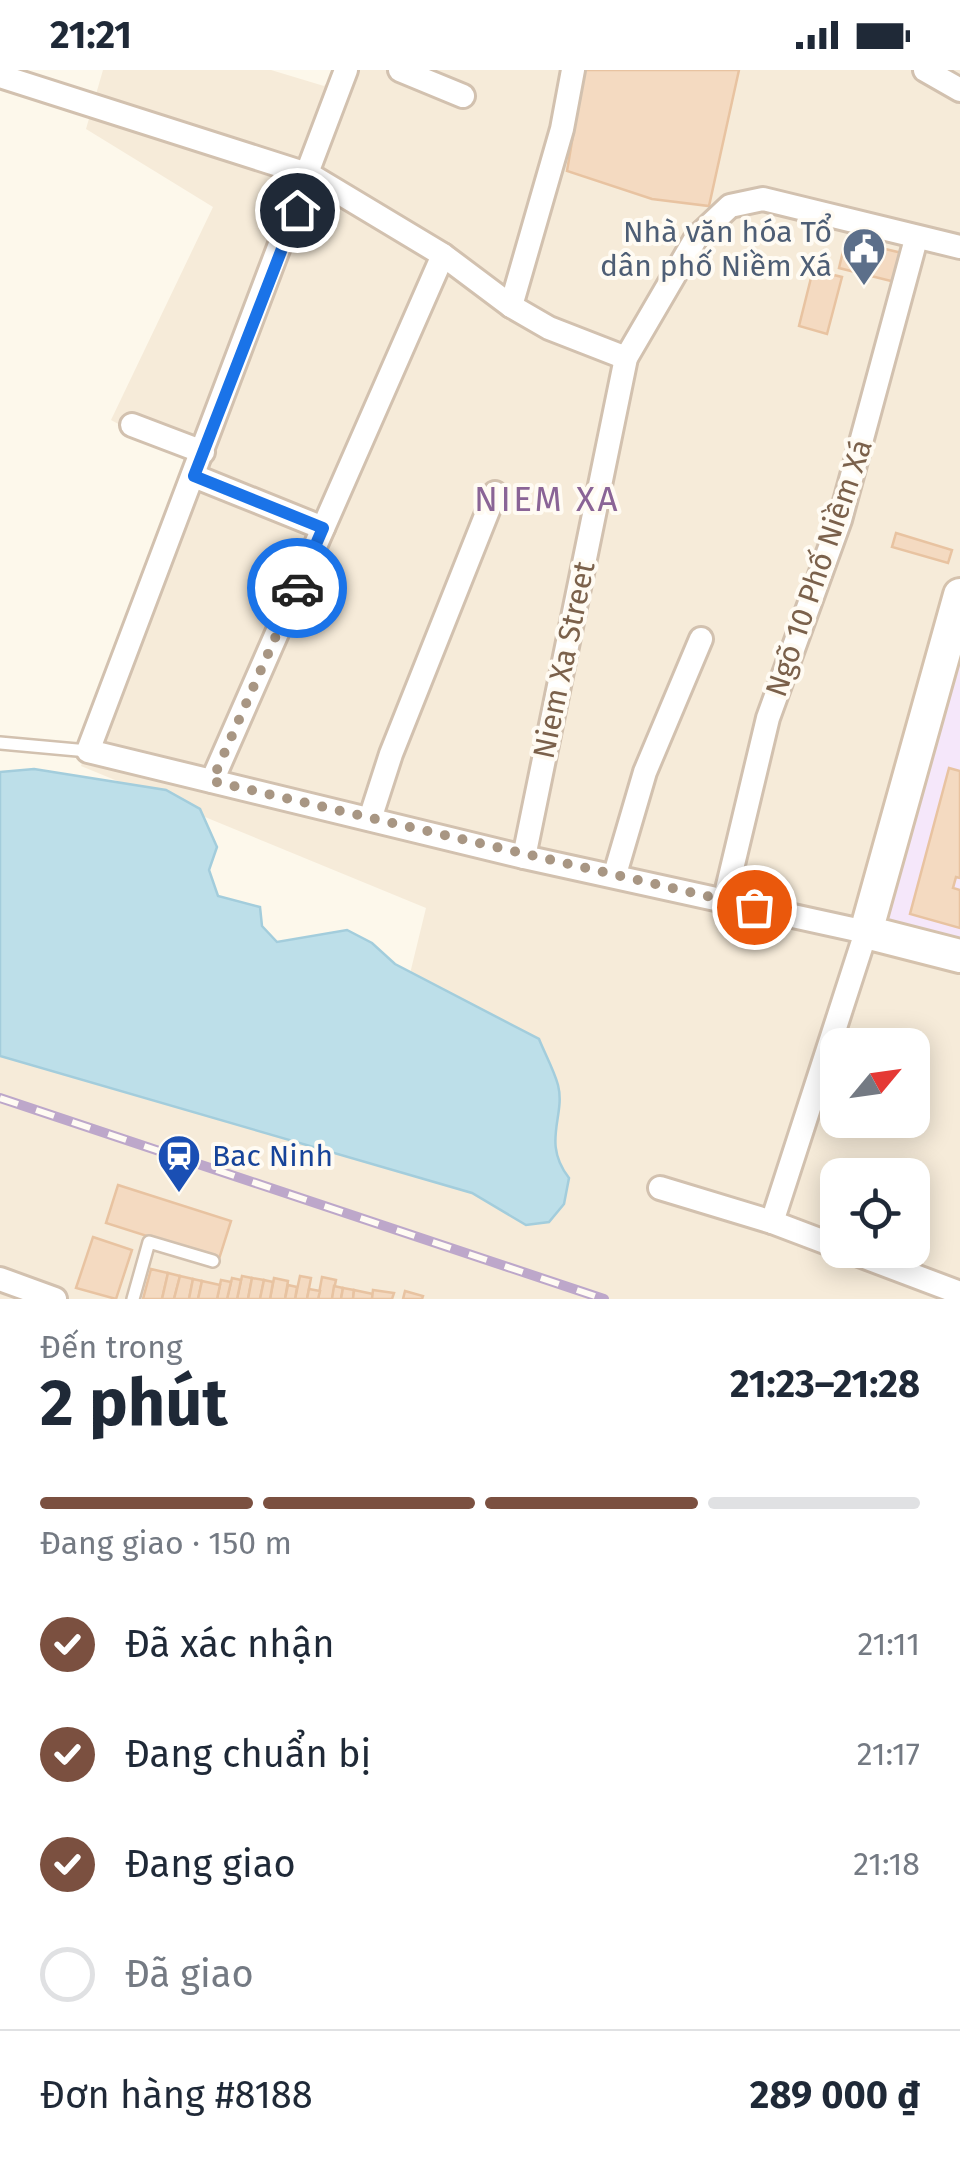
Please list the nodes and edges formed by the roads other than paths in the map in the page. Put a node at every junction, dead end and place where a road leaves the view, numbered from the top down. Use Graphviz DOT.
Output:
graph roads {
  1 [pos="346,70"];
  2 [pos="400,70"];
  3 [pos="573,70"];
  4 [pos="928,70"];
  5 [pos="0,76"];
  6 [pos="960,90"];
  7 [pos="463,96"];
  8 [pos="310,175"];
  9 [pos="916,239"];
  10 [pos="960,247"];
  11 [pos="443,255"];
  12 [pos="511,306"];
  13 [pos="626,358"];
  14 [pos="132,425"];
  15 [pos="203,452"];
  16 [pos="194,476"];
  17 [pos="496,492"];
  18 [pos="323,528"];
  19 [pos="960,595"];
  20 [pos="701,639"];
  21 [pos="0,744"];
  22 [pos="88,751"];
  23 [pos="212,781"];
  24 [pos="370,819"];
  25 [pos="524,856"];
  26 [pos="615,874"];
  27 [pos="725,898"];
  28 [pos="866,932"];
  29 [pos="960,956"];
  30 [pos="660,1188"];
  31 [pos="772,1222"];
  32 [pos="820,1240"];
  33 [pos="213,1261"];
  34 [pos="894,1268"];
  35 [pos="0,1279"];
  36 [pos="960,1293"];
  37 [pos="56,1299"];
  38 [pos="133,1299"];
  1 -- 8 [label="street"];
  2 -- 7 [label="street"];
  3 -- 12 [label="street"];
  4 -- 6 [label="street"];
  5 -- 8 [label="street"];
  8 -- 11 [label="street"];
  8 -- 15 [label="street"];
  9 -- 10 [label="street, Niem Xa Street"];
  9 -- 13 [label="street, Niem Xa Street"];
  9 -- 27 [label="street, Ngõ 10 Phố Niềm Xá"];
  11 -- 12 [label="street"];
  11 -- 18 [label="street"];
  12 -- 13 [label="street"];
  13 -- 25 [label="street, Niem Xa Street"];
  14 -- 15 [label="street"];
  15 -- 16 [label="street"];
  16 -- 18 [label="street"];
  16 -- 22 [label="street"];
  17 -- 24 [label="street"];
  18 -- 23 [label="street"];
  19 -- 28 [label="street"];
  20 -- 26 [label="street"];
  21 -- 22 [label="lane"];
  22 -- 23 [label="street"];
  23 -- 24 [label="street"];
  24 -- 25 [label="street"];
  25 -- 26 [label="street"];
  26 -- 27 [label="street"];
  27 -- 28 [label="street"];
  28 -- 29 [label="street"];
  28 -- 31 [label="street"];
  30 -- 31 [label="street"];
  31 -- 32 [label="street"];
  33 -- 38 [label="lane"];
  34 -- 36 [label="street"];
  35 -- 37 [label="street"];
}
